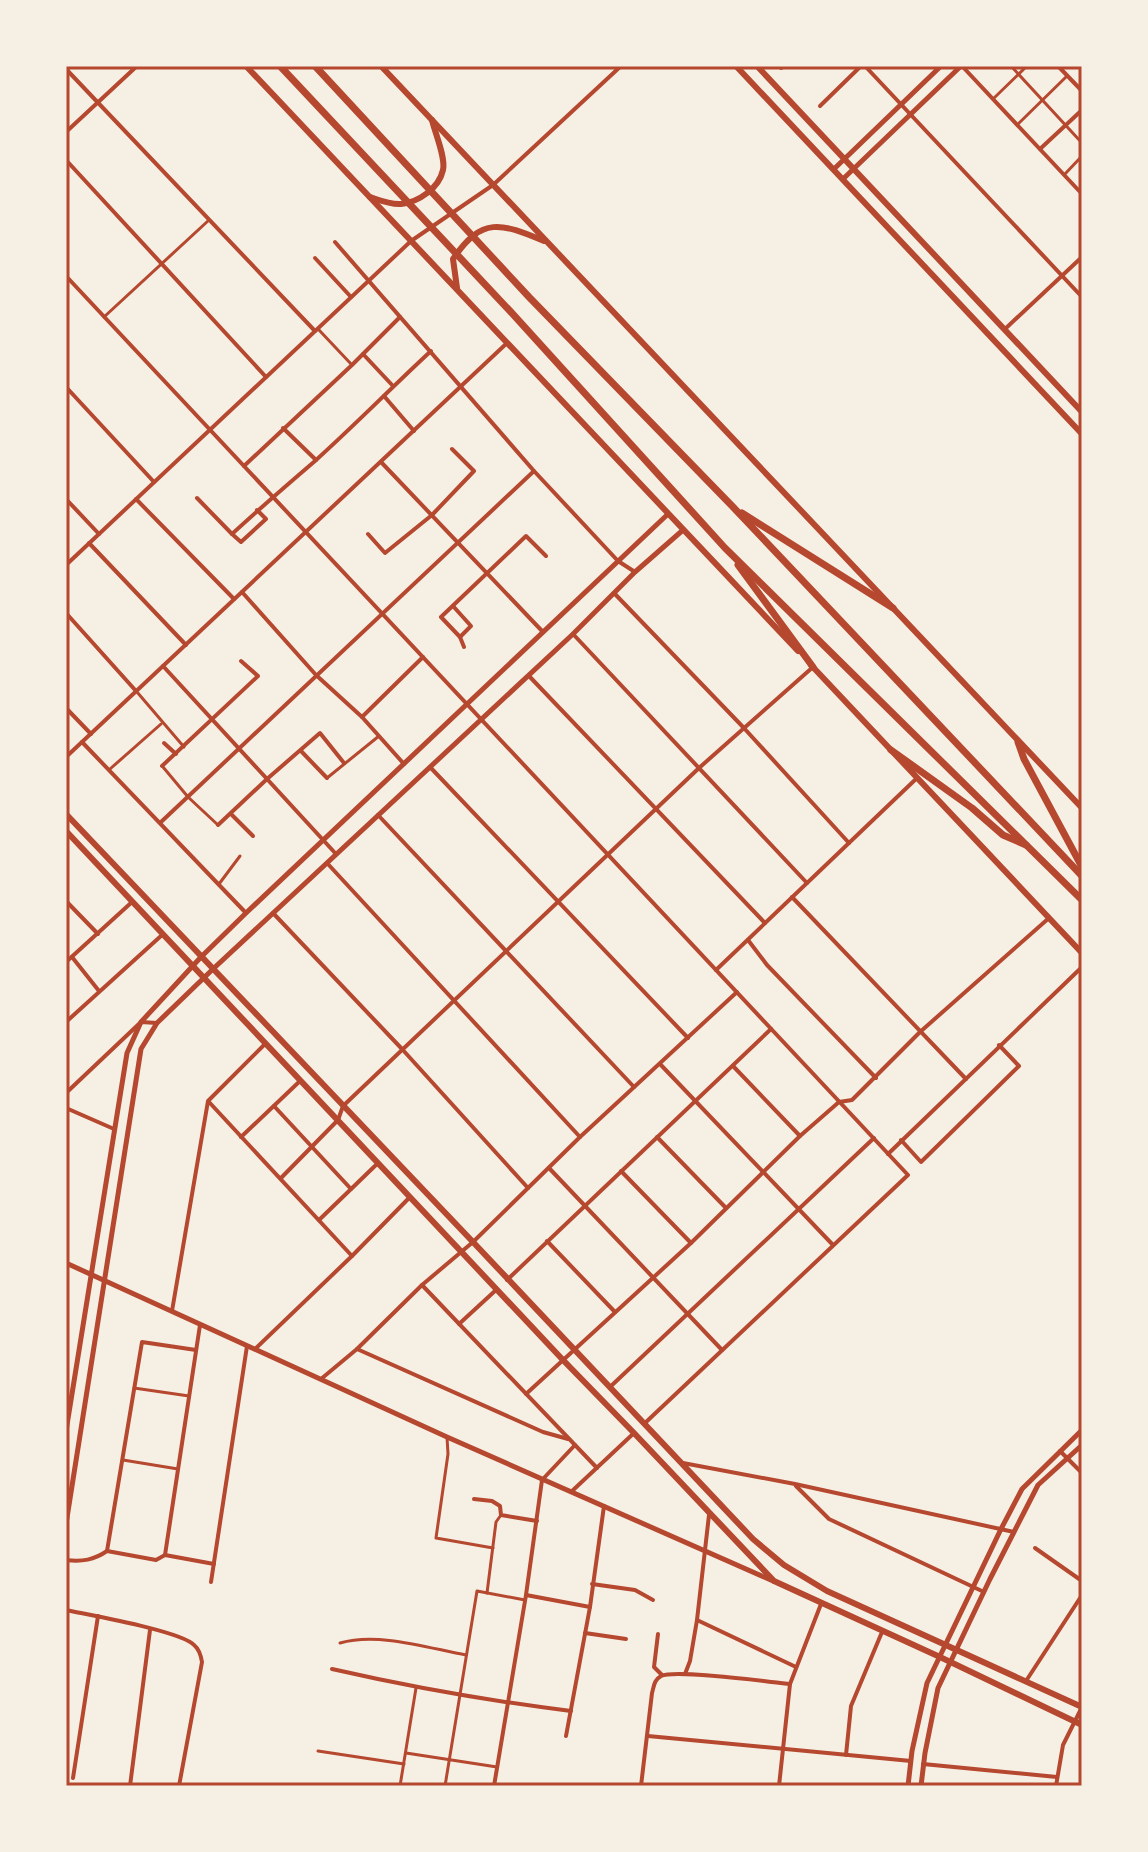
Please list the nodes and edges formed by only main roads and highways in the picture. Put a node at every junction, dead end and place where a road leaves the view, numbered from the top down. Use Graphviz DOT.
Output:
graph roads {
  1 [pos="246,66"];
  2 [pos="280,66"];
  3 [pos="315,66"];
  4 [pos="381,66"];
  5 [pos="736,66"];
  6 [pos="757,66"];
  7 [pos="431,120"];
  8 [pos="370,197"];
  9 [pos="547,242"];
  10 [pos="458,290"];
  11 [pos="1082,412"];
  12 [pos="1082,434"];
  13 [pos="734,508"];
  14 [pos="725,548"];
  15 [pos="893,608"];
  16 [pos="813,667"];
  17 [pos="1018,742"];
  18 [pos="891,750"];
  19 [pos="1082,808"];
  20 [pos="66,814"];
  21 [pos="66,831"];
  22 [pos="1031,848"];
  23 [pos="1082,867"];
  24 [pos="1082,876"];
  25 [pos="1082,900"];
  26 [pos="1082,953"];
  27 [pos="1082,1707"];
  28 [pos="1082,1725"];
  1 -- 8 [label="main road"];
  2 -- 14 [label="highway"];
  3 -- 13 [label="highway"];
  4 -- 7 [label="main road"];
  5 -- 12 [label="main road"];
  6 -- 11 [label="main road"];
  7 -- 8 [label="main road"];
  7 -- 9 [label="main road"];
  8 -- 10 [label="main road"];
  9 -- 10 [label="main road"];
  9 -- 15 [label="main road"];
  10 -- 16 [label="main road"];
  13 -- 15 [label="highway"];
  13 -- 24 [label="highway"];
  14 -- 16 [label="highway"];
  14 -- 22 [label="highway"];
  15 -- 17 [label="main road"];
  16 -- 18 [label="main road"];
  17 -- 19 [label="main road"];
  17 -- 23 [label="highway"];
  18 -- 22 [label="highway"];
  18 -- 26 [label="main road"];
  20 -- 27 [label="main road"];
  21 -- 28 [label="main road"];
  22 -- 25 [label="highway"];
}
